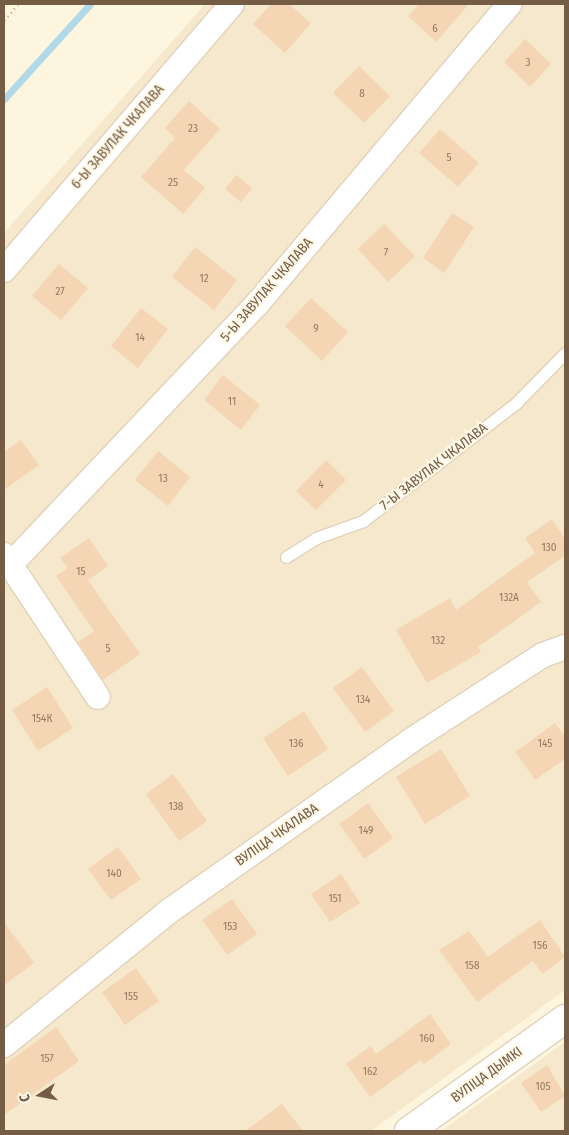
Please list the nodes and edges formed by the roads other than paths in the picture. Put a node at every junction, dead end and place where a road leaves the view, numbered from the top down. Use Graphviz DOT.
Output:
graph roads {
  1 [pos="232,4"];
  2 [pos="510,4"];
  3 [pos="4,270"];
  4 [pos="565,353"];
  5 [pos="286,557"];
  6 [pos="7,560"];
  7 [pos="565,647"];
  8 [pos="98,697"];
  9 [pos="563,1026"];
  10 [pos="4,1045"];
  11 [pos="409,1131"];
  1 -- 3 [label="street, 6-Ы ЗАВУЛАК ЧКАЛАВА"];
  2 -- 6 [label="street, 5-Ы ЗАВУЛАК ЧКАЛАВА"];
  4 -- 5 [label="lane, 7-Ы ЗАВУЛАК ЧКАЛАВА"];
  6 -- 8 [label="street"];
  7 -- 10 [label="street, ВУЛІЦА ЧКАЛАВА"];
  9 -- 11 [label="street, ВУЛІЦА ДЫМКІ"];
}
